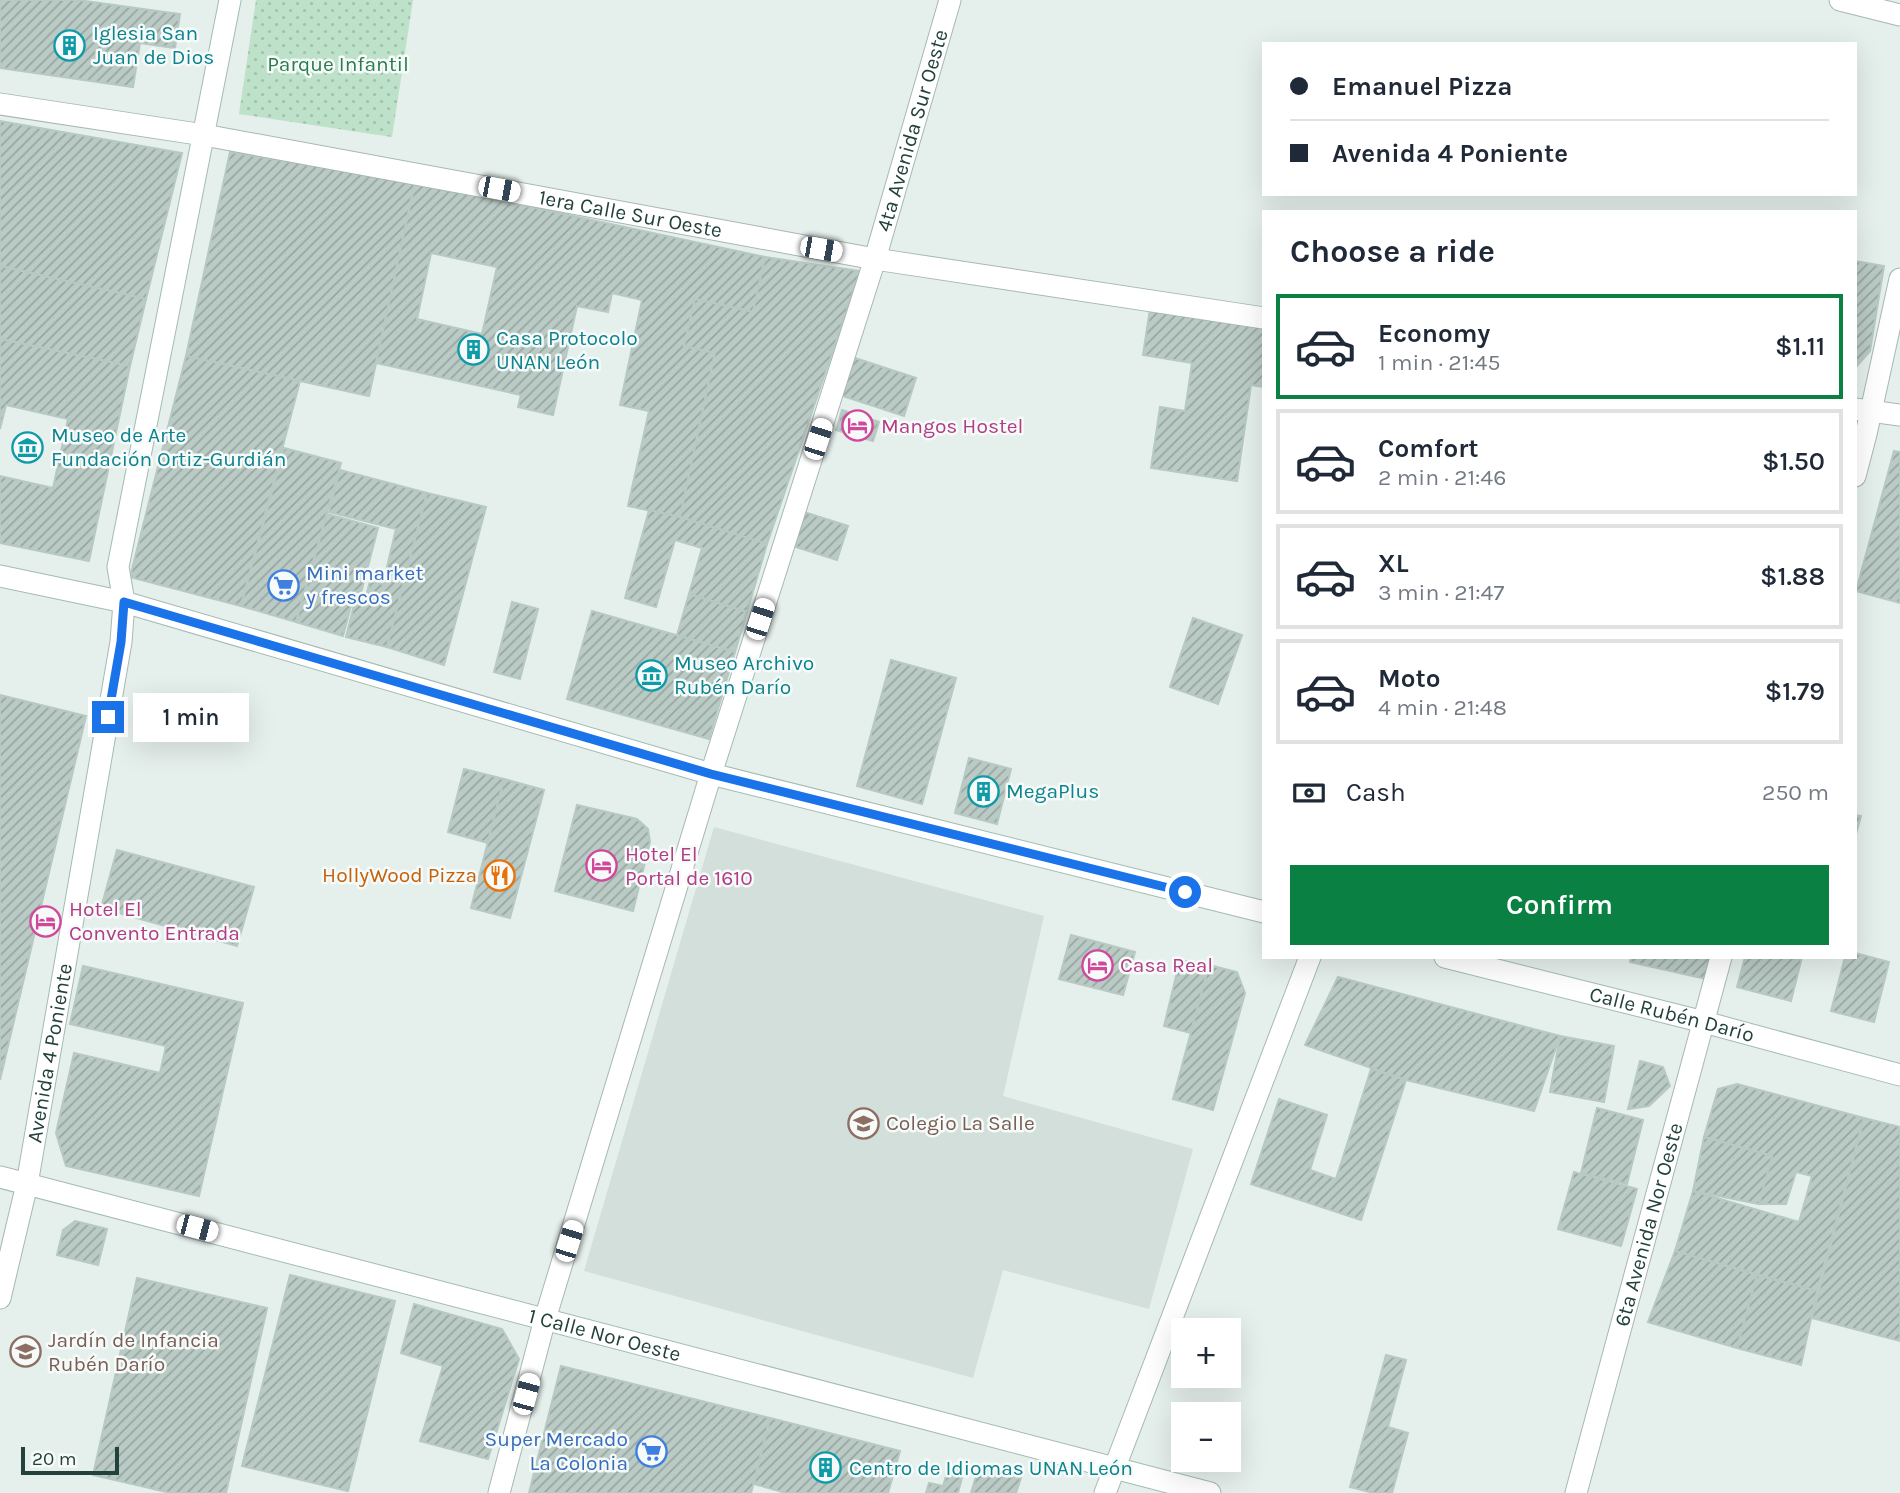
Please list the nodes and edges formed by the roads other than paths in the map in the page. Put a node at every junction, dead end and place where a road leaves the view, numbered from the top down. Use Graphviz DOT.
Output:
graph roads {
  1 [pos="230,0"];
  2 [pos="950,0"];
  3 [pos="1840,0"];
  4 [pos="1900,15"];
  5 [pos="0,104"];
  6 [pos="204,135"];
  7 [pos="875,258"];
  8 [pos="1900,279"];
  9 [pos="1262,318"];
  10 [pos="1863,410"];
  11 [pos="1900,415"];
  12 [pos="1857,469"];
  13 [pos="0,576"];
  14 [pos="124,602"];
  15 [pos="711,774"];
  16 [pos="1262,912"];
  17 [pos="1309,959"];
  18 [pos="1453,959"];
  19 [pos="1720,959"];
  20 [pos="1704,1022"];
  21 [pos="1900,1075"];
  22 [pos="0,1177"];
  23 [pos="27,1184"];
  24 [pos="0,1298"];
  25 [pos="545,1320"];
  26 [pos="1115,1468"];
  27 [pos="499,1493"];
  28 [pos="1105,1493"];
  29 [pos="1210,1493"];
  30 [pos="1576,1493"];
  1 -- 6 [label="street, Avenida 4 Poniente"];
  2 -- 7 [label="street, 4ta Avenida Sur Oeste"];
  3 -- 4 [label="street"];
  5 -- 6 [label="street, 1era Calle Sur Oeste"];
  6 -- 7 [label="street, 1era Calle Sur Oeste"];
  6 -- 14 [label="street, Avenida 4 Poniente"];
  7 -- 9 [label="street, 1era Calle Sur Oeste"];
  7 -- 15 [label="street, 4ta Avenida Sur Oeste"];
  8 -- 10 [label="street"];
  10 -- 11 [label="street"];
  10 -- 12 [label="street"];
  13 -- 14 [label="street"];
  14 -- 15 [label="street"];
  14 -- 23 [label="street, Avenida 4 Poniente"];
  15 -- 16 [label="street"];
  15 -- 25 [label="street, 4ta Avenida Sur Oeste"];
  17 -- 26 [label="street"];
  18 -- 20 [label="street, Calle Rubén Darío"];
  19 -- 20 [label="street, 6ta Avenida Nor Oeste"];
  20 -- 21 [label="street, Calle Rubén Darío"];
  20 -- 30 [label="street, 6ta Avenida Nor Oeste"];
  22 -- 23 [label="street, 1 Calle Nor Oeste"];
  23 -- 24 [label="street, Avenida 4 Poniente"];
  23 -- 25 [label="street, 1 Calle Nor Oeste"];
  25 -- 26 [label="street, 1 Calle Nor Oeste"];
  25 -- 27 [label="street, 4ta Avenida Sur Oeste"];
  26 -- 28 [label="street"];
  26 -- 29 [label="street, 1 Calle Nor Oeste"];
}
